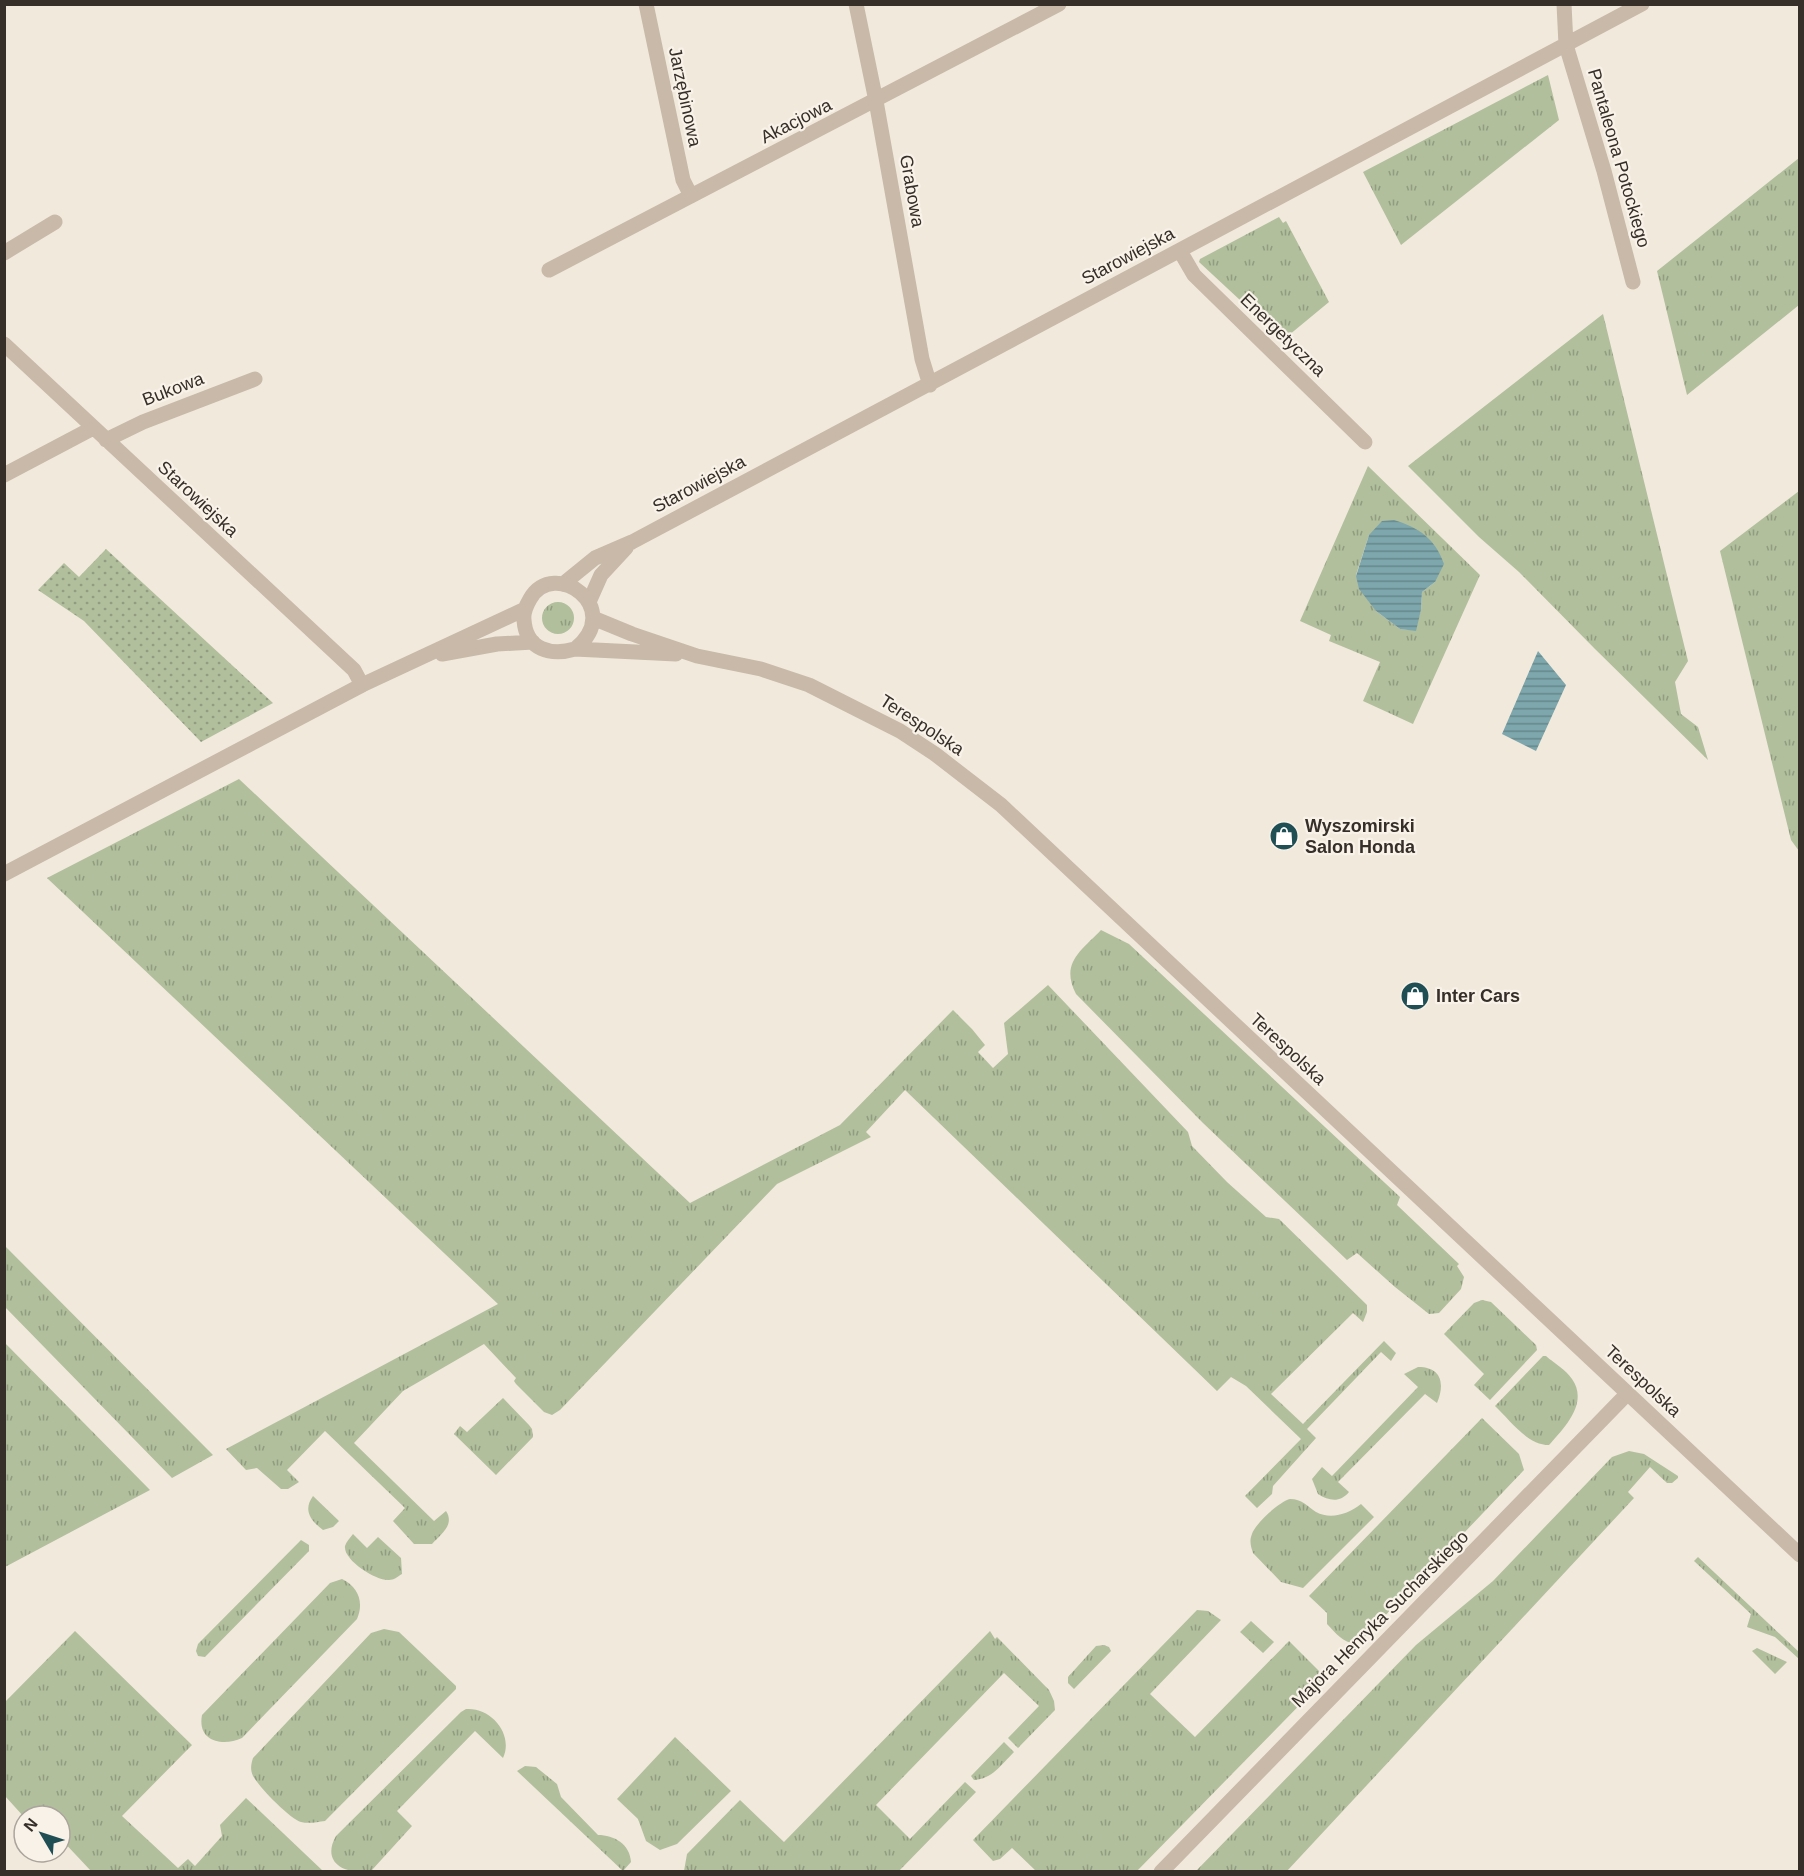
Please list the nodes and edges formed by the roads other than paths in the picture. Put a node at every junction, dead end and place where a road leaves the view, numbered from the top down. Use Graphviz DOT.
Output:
graph roads {
  1 [pos="646,4"];
  2 [pos="856,4"];
  3 [pos="1059,4"];
  4 [pos="1564,4"];
  5 [pos="1642,4"];
  6 [pos="1566,45"];
  7 [pos="876,101"];
  8 [pos="691,196"];
  9 [pos="55,222"];
  10 [pos="1180,251"];
  11 [pos="4,253"];
  12 [pos="549,270"];
  13 [pos="1634,282"];
  14 [pos="4,344"];
  15 [pos="255,379"];
  16 [pos="930,385"];
  17 [pos="93,428"];
  18 [pos="106,440"];
  19 [pos="1365,442"];
  20 [pos="4,475"];
  21 [pos="632,542"];
  22 [pos="563,584"];
  23 [pos="589,602"];
  24 [pos="525,609"];
  25 [pos="593,618"];
  26 [pos="533,642"];
  27 [pos="575,649"];
  28 [pos="697,656"];
  29 [pos="421,658"];
  30 [pos="362,685"];
  31 [pos="4,874"];
  32 [pos="1627,1394"];
  33 [pos="1800,1555"];
  34 [pos="1161,1872"];
  1 -- 8 [label="street, Jarzębinowa"];
  2 -- 7 [label="street, Grabowa"];
  3 -- 7 [label="street, Akacjowa"];
  4 -- 6 [label="street, Pantaleona Potockiego"];
  5 -- 6 [label="street, Starowiejska"];
  6 -- 10 [label="street, Starowiejska"];
  6 -- 13 [label="street, Pantaleona Potockiego"];
  7 -- 8 [label="street, Akacjowa"];
  7 -- 16 [label="street, Grabowa"];
  8 -- 12 [label="street, Akacjowa"];
  9 -- 11 [label="street"];
  10 -- 16 [label="street, Starowiejska"];
  10 -- 19 [label="street, Energetyczna"];
  14 -- 17 [label="street, Starowiejska"];
  15 -- 18 [label="street, Bukowa"];
  16 -- 21 [label="street, Starowiejska"];
  17 -- 18 [label="street, Starowiejska"];
  17 -- 20 [label="street"];
  18 -- 30 [label="street, Starowiejska"];
  21 -- 22 [label="street, Starowiejska"];
  21 -- 23 [label="street, Starowiejska"];
  22 -- 23 [label="street"];
  22 -- 24 [label="street"];
  23 -- 25 [label="street"];
  24 -- 26 [label="street"];
  24 -- 29 [label="street"];
  25 -- 27 [label="street"];
  25 -- 28 [label="street, Terespolska"];
  26 -- 27 [label="street"];
  26 -- 29 [label="street"];
  27 -- 28 [label="street, Terespolska"];
  28 -- 32 [label="street, Terespolska"];
  29 -- 30 [label="street"];
  30 -- 31 [label="street"];
  32 -- 33 [label="street, Terespolska"];
  32 -- 34 [label="street, Majora Henryka Sucharskiego"];
}
